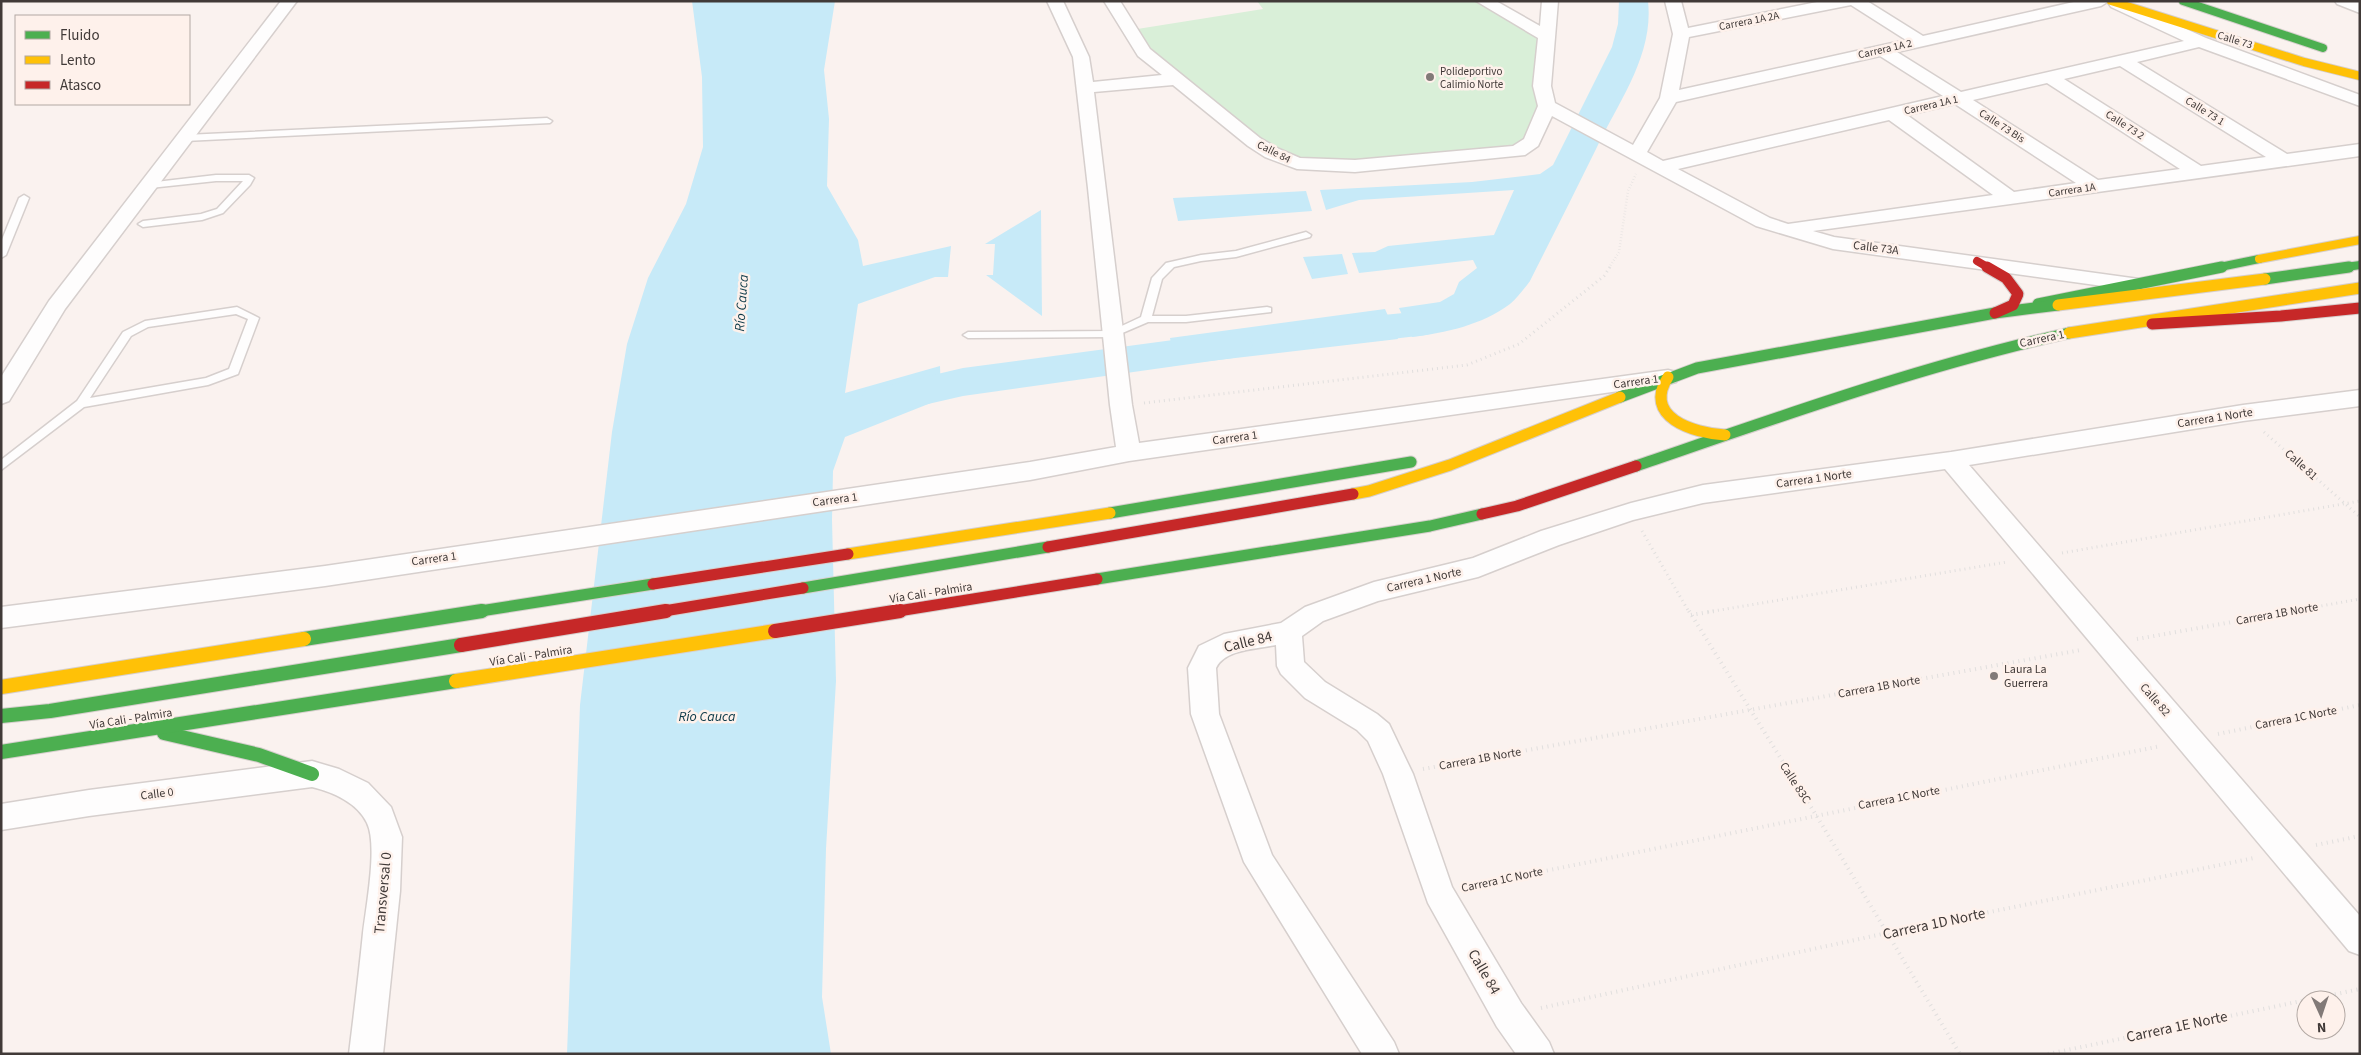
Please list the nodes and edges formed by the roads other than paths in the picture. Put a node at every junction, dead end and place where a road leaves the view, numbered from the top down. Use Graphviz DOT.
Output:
graph roads {
  1 [pos="289,1"];
  2 [pos="1055,1"];
  3 [pos="1112,1"];
  4 [pos="1484,1"];
  5 [pos="1550,1"];
  6 [pos="1673,1"];
  7 [pos="1847,1"];
  8 [pos="1856,1"];
  9 [pos="2101,1"];
  10 [pos="2111,1"];
  11 [pos="2183,1"];
  12 [pos="2342,1"];
  13 [pos="2360,8"];
  14 [pos="1680,34"];
  15 [pos="1546,36"];
  16 [pos="1920,41"];
  17 [pos="2200,42"];
  18 [pos="1883,50"];
  19 [pos="2330,51"];
  20 [pos="2124,61"];
  21 [pos="2304,62"];
  22 [pos="2360,76"];
  23 [pos="2051,78"];
  24 [pos="1177,79"];
  25 [pos="2360,84"];
  26 [pos="1084,88"];
  27 [pos="1670,98"];
  28 [pos="1959,99"];
  29 [pos="2360,101"];
  30 [pos="1546,106"];
  31 [pos="1893,114"];
  32 [pos="547,120"];
  33 [pos="185,138"];
  34 [pos="2360,150"];
  35 [pos="1637,154"];
  36 [pos="2285,161"];
  37 [pos="1662,167"];
  38 [pos="2199,173"];
  39 [pos="150,185"];
  40 [pos="2095,187"];
  41 [pos="24,198"];
  42 [pos="2011,199"];
  43 [pos="144,224"];
  44 [pos="1784,229"];
  45 [pos="1306,235"];
  46 [pos="2360,240"];
  47 [pos="1,255"];
  48 [pos="1977,261"];
  49 [pos="2360,266"];
  50 [pos="2132,284"];
  51 [pos="2360,288"];
  52 [pos="2360,308"];
  53 [pos="1267,310"];
  54 [pos="1995,313"];
  55 [pos="1146,319"];
  56 [pos="2100,327"];
  57 [pos="1113,334"];
  58 [pos="968,335"];
  59 [pos="1668,377"];
  60 [pos="1,396"];
  61 [pos="2360,398"];
  62 [pos="81,404"];
  63 [pos="1521,434"];
  64 [pos="1730,434"];
  65 [pos="1129,453"];
  66 [pos="1447,453"];
  67 [pos="1419,460"];
  68 [pos="1951,460"];
  69 [pos="1,466"];
  70 [pos="1049,547"];
  71 [pos="1064,586"];
  72 [pos="1,618"];
  73 [pos="1288,632"];
  74 [pos="1,687"];
  75 [pos="1,716"];
  76 [pos="150,730"];
  77 [pos="1,752"];
  78 [pos="312,774"];
  79 [pos="1,817"];
  80 [pos="2360,940"];
  81 [pos="366,1054"];
  82 [pos="1382,1054"];
  83 [pos="1537,1054"];
  1 -- 33 [label="street"];
  2 -- 26 [label="street"];
  3 -- 24 [label="street, Calle 84"];
  4 -- 15 [label="street"];
  5 -- 15 [label="street"];
  6 -- 14 [label="street"];
  7 -- 14 [label="street, Carrera 1A 2A"];
  8 -- 16 [label="street"];
  9 -- 16 [label="street, Carrera 1A 2"];
  10 -- 17 [label="street"];
  10 -- 21 [label="main road, Calle 73"];
  11 -- 19 [label="main road, Calle 73"];
  12 -- 13 [label="street"];
  14 -- 27 [label="street"];
  15 -- 30 [label="street"];
  16 -- 18 [label="street, Carrera 1A 2"];
  17 -- 20 [label="street, Carrera 1A 1"];
  17 -- 29 [label="street"];
  18 -- 27 [label="street, Carrera 1A 2"];
  18 -- 28 [label="street, Calle 73 Bis"];
  20 -- 23 [label="street, Carrera 1A 1"];
  20 -- 36 [label="street, Calle 73 1"];
  21 -- 22 [label="main road, Calle 73"];
  21 -- 25 [label="main road"];
  23 -- 28 [label="street, Carrera 1A 1"];
  23 -- 38 [label="street, Calle 73 2"];
  24 -- 26 [label="street"];
  24 -- 30 [label="street, Calle 84"];
  26 -- 57 [label="street"];
  27 -- 35 [label="street"];
  28 -- 31 [label="street, Carrera 1A 1"];
  28 -- 40 [label="street, Calle 73 Bis"];
  30 -- 35 [label="street, Calle 73A"];
  31 -- 37 [label="street, Carrera 1A 1"];
  31 -- 42 [label="street"];
  32 -- 33 [label="lane"];
  33 -- 39 [label="street"];
  34 -- 36 [label="street, Carrera 1A"];
  35 -- 37 [label="street, Calle 73A"];
  36 -- 38 [label="street, Carrera 1A"];
  37 -- 44 [label="street, Calle 73A"];
  38 -- 40 [label="street, Carrera 1A"];
  39 -- 43 [label="lane"];
  39 -- 60 [label="street"];
  40 -- 42 [label="street, Carrera 1A"];
  41 -- 47 [label="lane"];
  42 -- 44 [label="street, Carrera 1A"];
  44 -- 48 [label="street, Calle 73A"];
  45 -- 55 [label="lane"];
  46 -- 50 [label="main road"];
  48 -- 50 [label="street, Calle 73A"];
  48 -- 54 [label="main road"];
  49 -- 54 [label="main road, Carrera 1"];
  50 -- 54 [label="main road"];
  51 -- 56 [label="main road, Carrera 1"];
  52 -- 56 [label="main road"];
  53 -- 55 [label="lane"];
  54 -- 59 [label="main road, Carrera 1"];
  55 -- 57 [label="lane"];
  56 -- 64 [label="main road, Carrera 1"];
  57 -- 58 [label="lane"];
  57 -- 65 [label="street"];
  59 -- 63 [label="main road, Carrera 1"];
  59 -- 64 [label="main road"];
  59 -- 65 [label="street, Carrera 1"];
  61 -- 68 [label="street, Carrera 1 Norte"];
  62 -- 62 [label="lane"];
  62 -- 69 [label="lane"];
  63 -- 66 [label="main road"];
  63 -- 70 [label="main road, Carrera 1"];
  64 -- 71 [label="main road, Carrera 1"];
  65 -- 72 [label="street, Carrera 1"];
  67 -- 74 [label="main road"];
  68 -- 73 [label="street, Carrera 1 Norte"];
  68 -- 80 [label="street, Calle 82"];
  70 -- 75 [label="main road, Vía Cali - Palmira"];
  71 -- 76 [label="main road, Vía Cali - Palmira"];
  73 -- 82 [label="street, Calle 84"];
  73 -- 83 [label="street, Calle 84"];
  76 -- 77 [label="main road, Vía Cali - Palmira"];
  76 -- 78 [label="main road"];
  78 -- 79 [label="street, Calle 0"];
  78 -- 81 [label="street, Transversal 0"];
}
